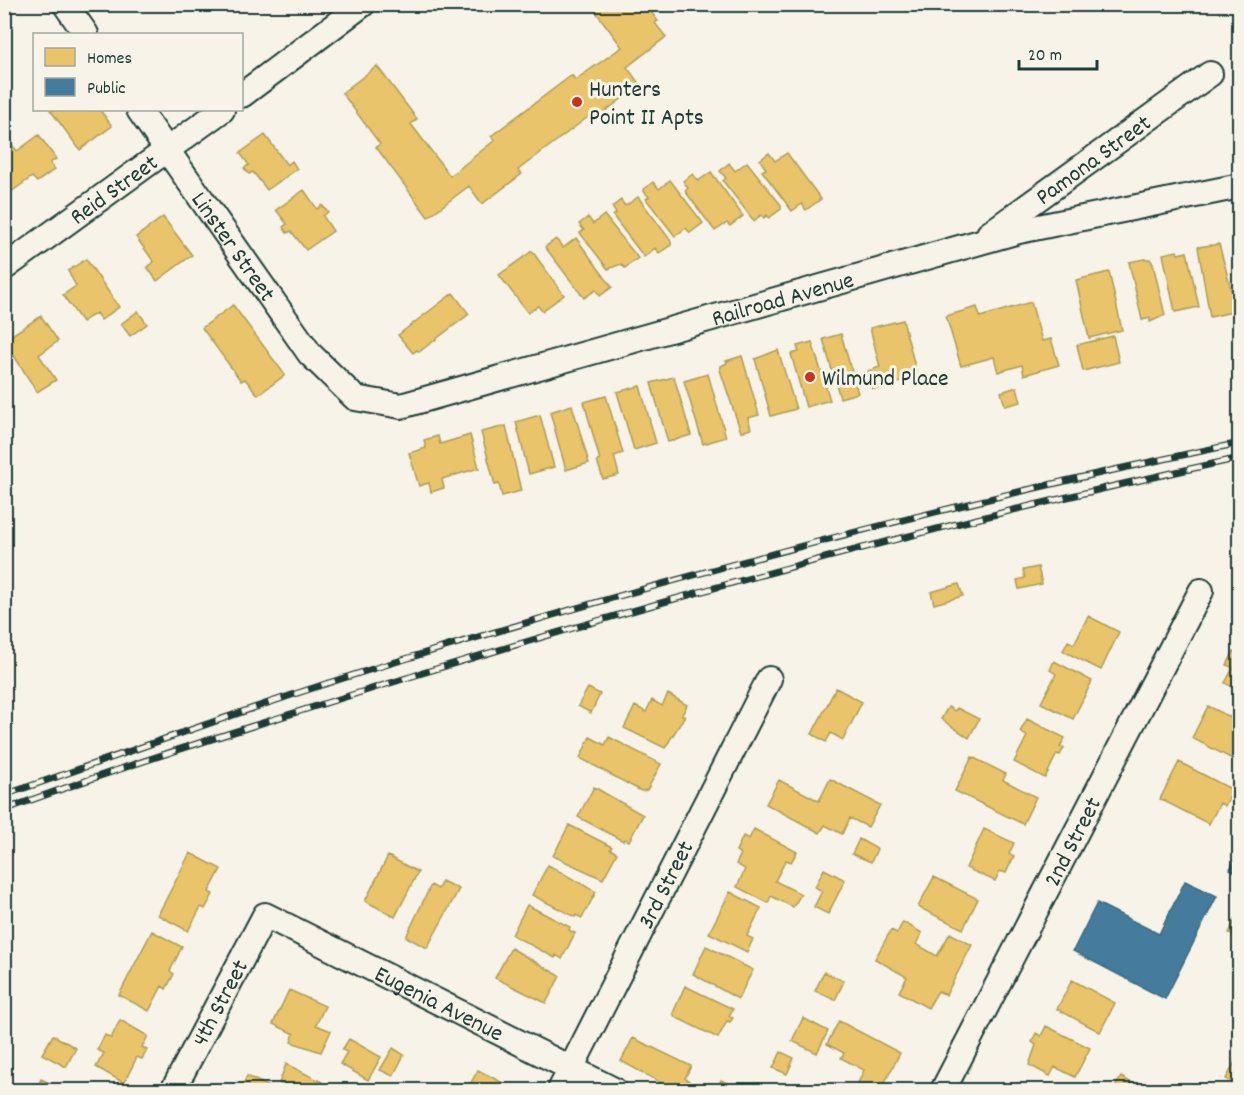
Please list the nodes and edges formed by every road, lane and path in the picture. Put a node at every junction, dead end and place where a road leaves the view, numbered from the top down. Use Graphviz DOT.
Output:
graph roads {
  1 [pos="65,4"];
  2 [pos="363,4"];
  3 [pos="85,33"];
  4 [pos="1210,74"];
  5 [pos="243,94"];
  6 [pos="140,111"];
  7 [pos="221,111"];
  8 [pos="167,148"];
  9 [pos="1239,186"];
  10 [pos="975,244"];
  11 [pos="4,268"];
  12 [pos="334,378"];
  13 [pos="1201,591"];
  14 [pos="770,679"];
  15 [pos="265,915"];
  16 [pos="571,1069"];
  17 [pos="173,1090"];
  18 [pos="560,1090"];
  19 [pos="614,1090"];
  20 [pos="943,1090"];
  1 -- 3 [label="street"];
  2 -- 5 [label="street"];
  4 -- 10 [label="street, Pamona Street"];
  6 -- 8 [label="street, Linster Street"];
  7 -- 8 [label="street, Reid Street"];
  8 -- 11 [label="street, Reid Street"];
  8 -- 12 [label="street, Linster Street"];
  9 -- 10 [label="street, Railroad Avenue"];
  10 -- 12 [label="street, Railroad Avenue"];
  13 -- 20 [label="street, 2nd Street"];
  14 -- 16 [label="street, 3rd Street"];
  15 -- 16 [label="street, Eugenia Avenue"];
  15 -- 17 [label="street, 4th Street"];
  16 -- 18 [label="street, 3rd Street"];
  16 -- 19 [label="street, Eugenia Avenue"];
}
